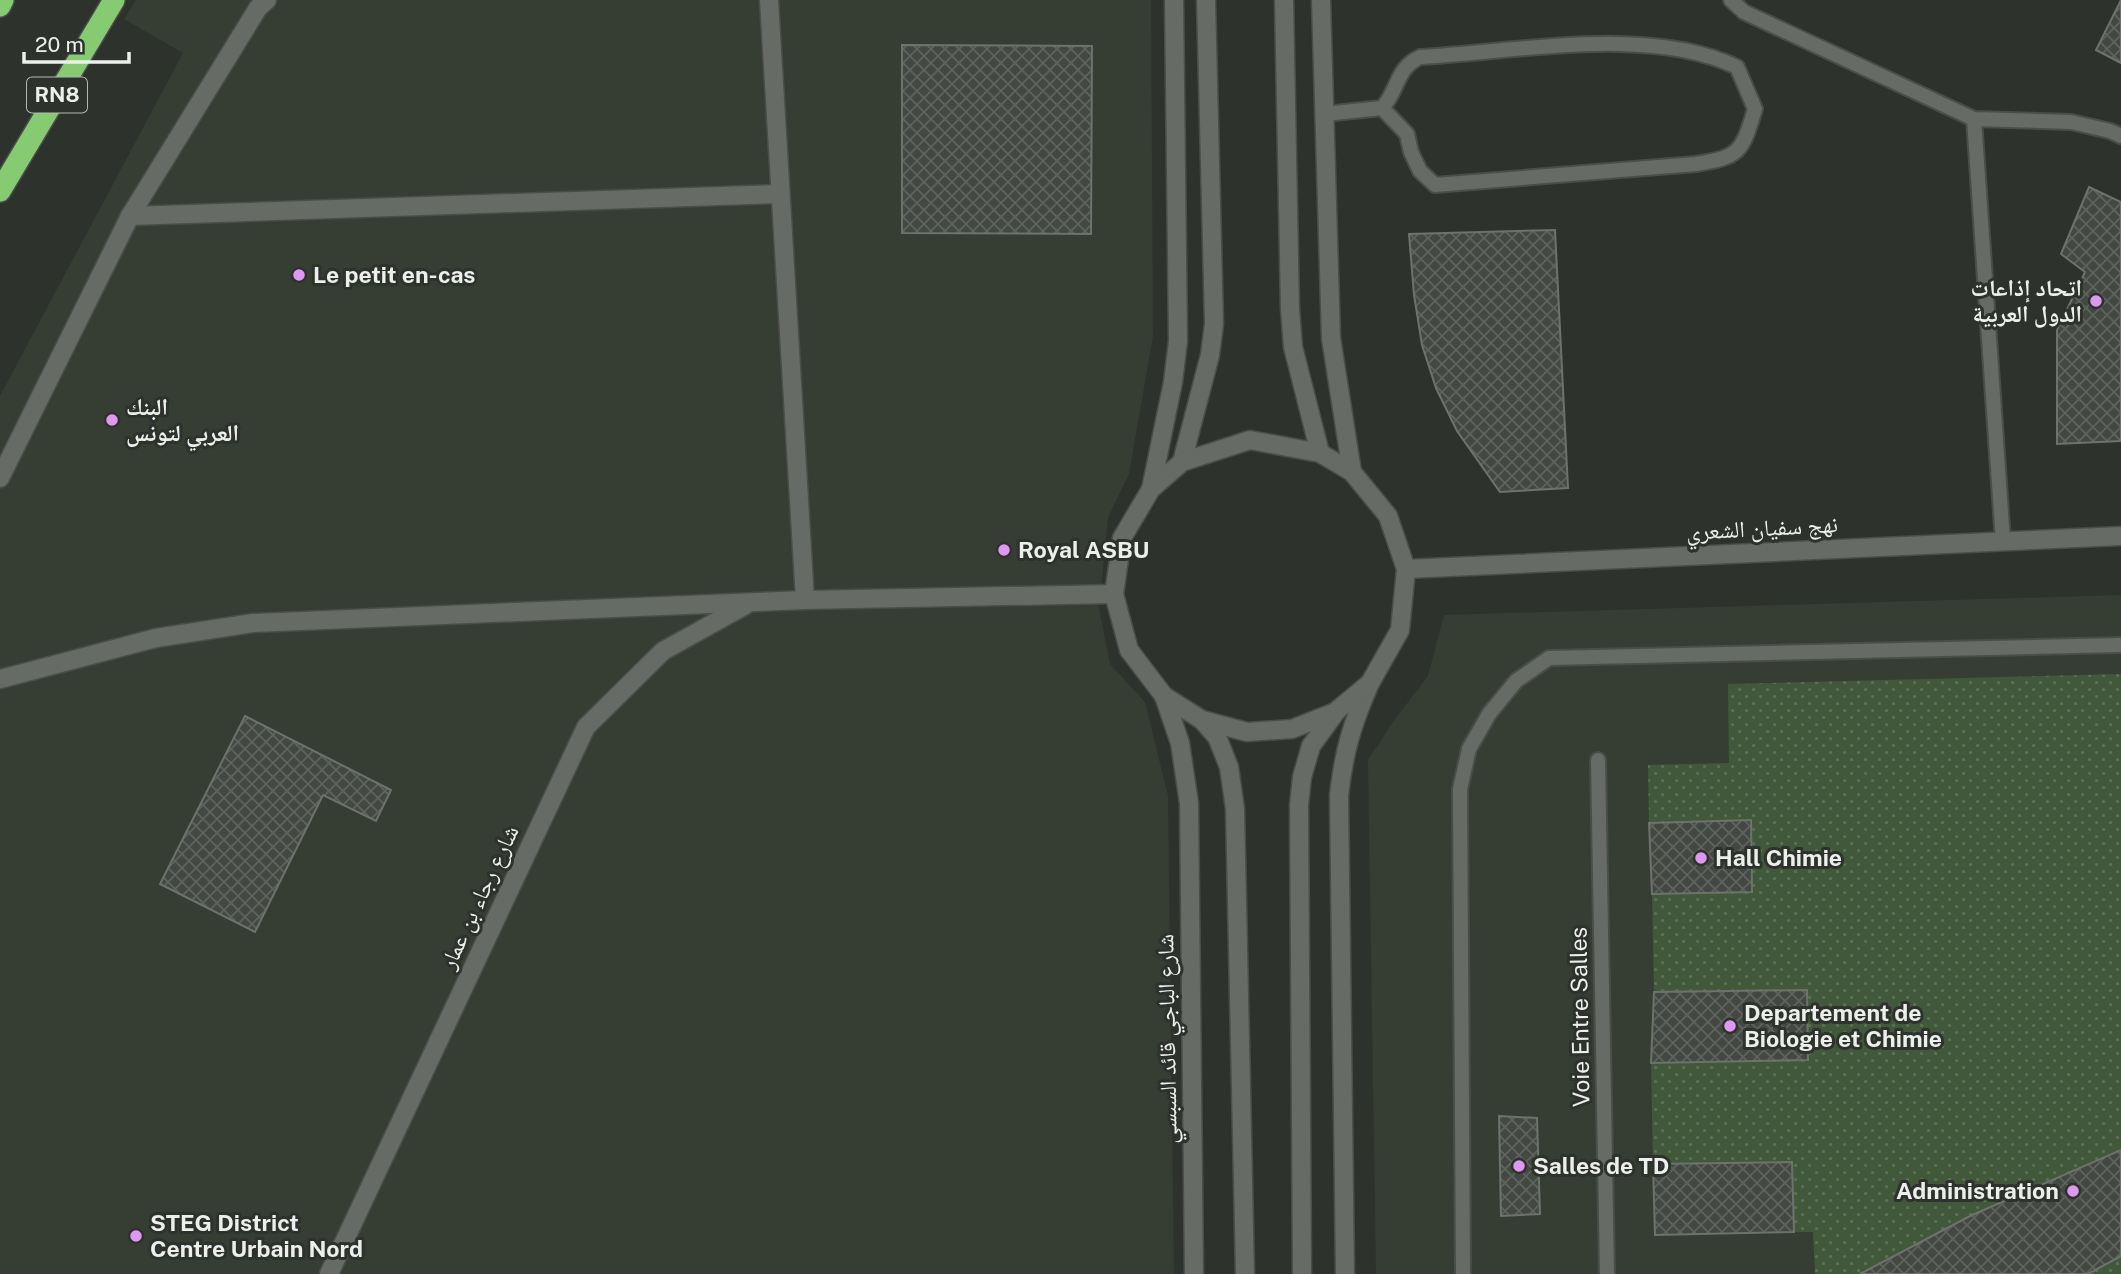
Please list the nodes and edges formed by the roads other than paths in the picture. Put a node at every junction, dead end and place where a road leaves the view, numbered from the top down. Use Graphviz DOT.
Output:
graph roads {
  1 [pos="3,0"];
  2 [pos="114,0"];
  3 [pos="267,0"];
  4 [pos="769,0"];
  5 [pos="1174,0"];
  6 [pos="1206,0"];
  7 [pos="1284,0"];
  8 [pos="1321,0"];
  9 [pos="1731,0"];
  10 [pos="0,6"];
  11 [pos="1382,108"];
  12 [pos="1324,114"];
  13 [pos="1974,119"];
  14 [pos="2121,136"];
  15 [pos="0,191"];
  16 [pos="779,194"];
  17 [pos="130,216"];
  18 [pos="1320,453"];
  19 [pos="1182,463"];
  20 [pos="1352,472"];
  21 [pos="0,478"];
  22 [pos="1151,489"];
  23 [pos="2121,536"];
  24 [pos="2003,542"];
  25 [pos="1406,569"];
  26 [pos="1114,594"];
  27 [pos="805,600"];
  28 [pos="748,603"];
  29 [pos="2121,645"];
  30 [pos="0,679"];
  31 [pos="1370,683"];
  32 [pos="1164,696"];
  33 [pos="1335,712"];
  34 [pos="1202,720"];
  35 [pos="1598,760"];
  36 [pos="329,1274"];
  37 [pos="1194,1274"];
  38 [pos="1245,1274"];
  39 [pos="1303,1274"];
  40 [pos="1345,1274"];
  41 [pos="1463,1274"];
  42 [pos="1607,1274"];
  1 -- 10 [label="highway"];
  2 -- 15 [label="highway, RN8"];
  3 -- 17 [label="street"];
  4 -- 16 [label="street"];
  5 -- 22 [label="street"];
  6 -- 19 [label="street"];
  7 -- 18 [label="street"];
  8 -- 12 [label="street"];
  9 -- 13 [label="lane"];
  11 -- 11 [label="lane"];
  11 -- 12 [label="lane"];
  12 -- 20 [label="street"];
  13 -- 14 [label="lane"];
  13 -- 24 [label="lane"];
  16 -- 17 [label="street"];
  16 -- 27 [label="street"];
  17 -- 21 [label="street"];
  18 -- 19 [label="street"];
  18 -- 20 [label="street"];
  19 -- 22 [label="street"];
  20 -- 25 [label="street"];
  22 -- 26 [label="street"];
  23 -- 24 [label="street, نهج سفيان الشعري"];
  24 -- 25 [label="street, نهج سفيان الشعري"];
  25 -- 31 [label="street"];
  26 -- 27 [label="street"];
  26 -- 32 [label="street"];
  27 -- 28 [label="street"];
  28 -- 30 [label="street"];
  28 -- 36 [label="street, شارع رجاء بن عمار"];
  29 -- 41 [label="lane"];
  31 -- 33 [label="street"];
  31 -- 40 [label="street"];
  32 -- 34 [label="street"];
  32 -- 37 [label="street, شارع الباجي قائد السبسي"];
  33 -- 34 [label="street"];
  33 -- 39 [label="street"];
  34 -- 38 [label="street"];
  35 -- 42 [label="lane, Voie Entre Salles"];
}
